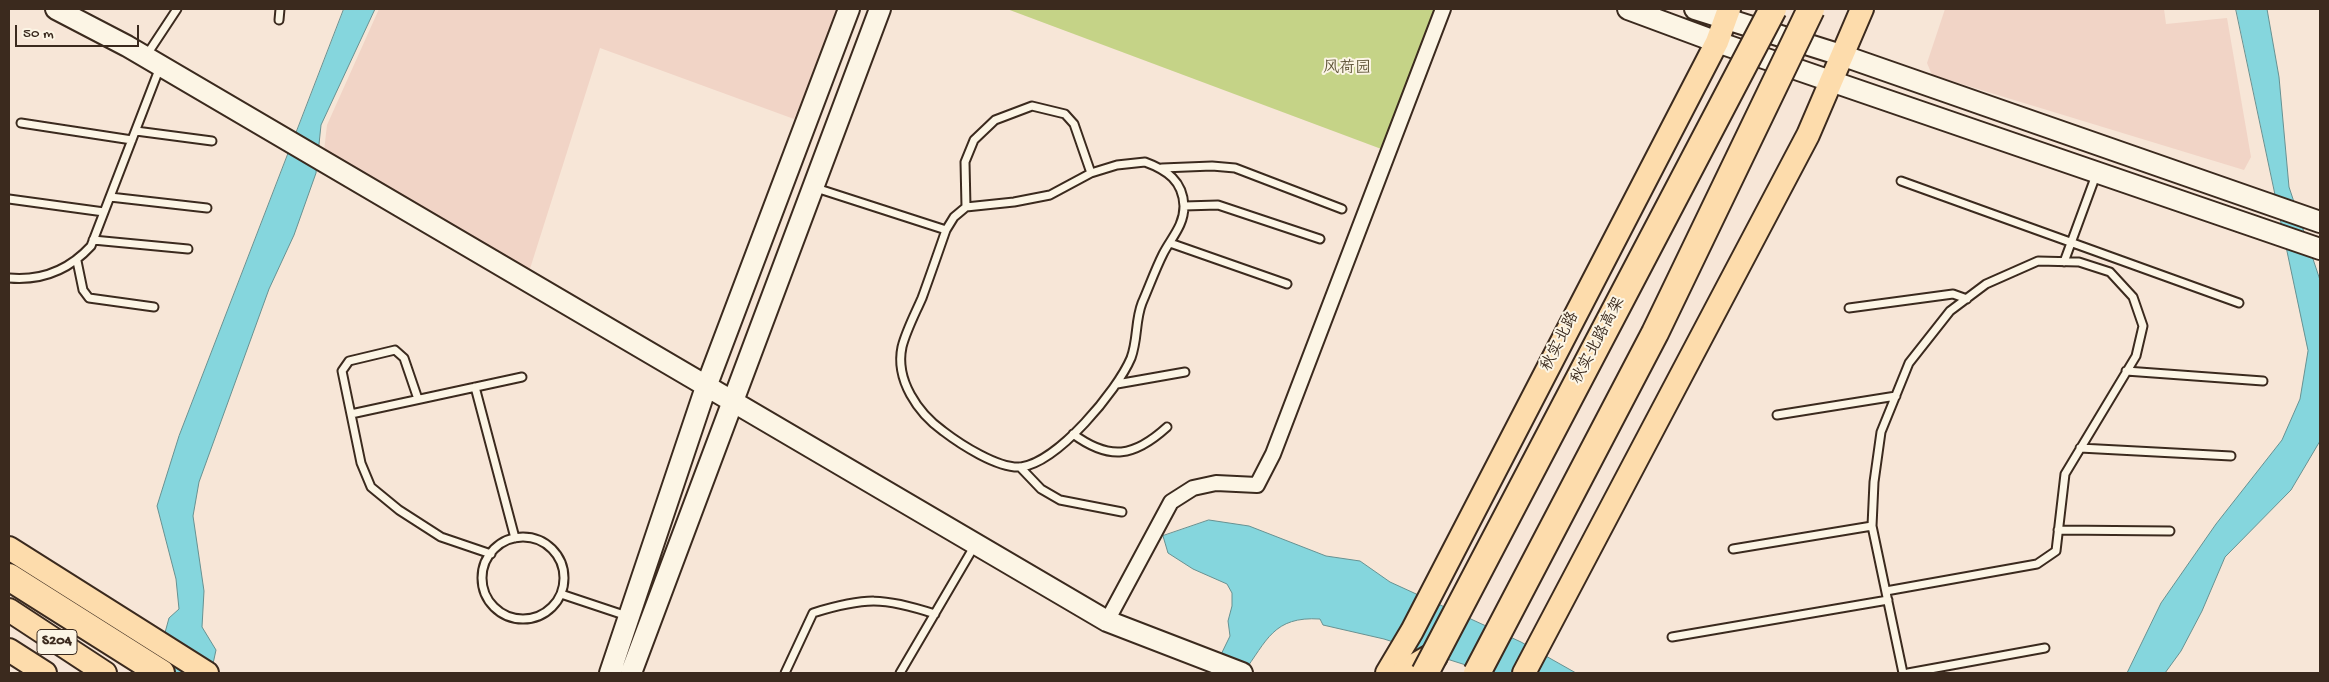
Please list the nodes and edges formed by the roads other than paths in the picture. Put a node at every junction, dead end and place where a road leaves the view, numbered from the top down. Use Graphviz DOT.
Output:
graph roads {
  1 [pos="56,9"];
  2 [pos="177,9"];
  3 [pos="280,9"];
  4 [pos="849,9"];
  5 [pos="880,9"];
  6 [pos="1443,9"];
  7 [pos="1628,9"];
  8 [pos="1695,9"];
  9 [pos="1773,9"];
  10 [pos="1811,9"];
  11 [pos="1862,9"];
  12 [pos="1727,14"];
  13 [pos="279,20"];
  14 [pos="1717,42"];
  15 [pos="1844,56"];
  16 [pos="153,61"];
  17 [pos="1832,81"];
  18 [pos="21,123"];
  19 [pos="136,131"];
  20 [pos="132,140"];
  21 [pos="212,141"];
  22 [pos="1162,168"];
  23 [pos="2097,172"];
  24 [pos="1091,173"];
  25 [pos="1901,181"];
  26 [pos="813,187"];
  27 [pos="110,197"];
  28 [pos="9,199"];
  29 [pos="1184,206"];
  30 [pos="966,207"];
  31 [pos="207,208"];
  32 [pos="1342,209"];
  33 [pos="104,212"];
  34 [pos="2320,222"];
  35 [pos="946,230"];
  36 [pos="1320,239"];
  37 [pos="93,240"];
  38 [pos="2072,242"];
  39 [pos="1170,243"];
  40 [pos="188,249"];
  41 [pos="2320,249"];
  42 [pos="77,261"];
  43 [pos="2064,262"];
  44 [pos="9,278"];
  45 [pos="1287,284"];
  46 [pos="1966,299"];
  47 [pos="2239,303"];
  48 [pos="154,307"];
  49 [pos="1849,308"];
  50 [pos="2126,371"];
  51 [pos="1185,372"];
  52 [pos="522,377"];
  53 [pos="2264,381"];
  54 [pos="1117,384"];
  55 [pos="475,387"];
  56 [pos="706,387"];
  57 [pos="1896,396"];
  58 [pos="418,400"];
  59 [pos="731,402"];
  60 [pos="351,414"];
  61 [pos="1777,415"];
  62 [pos="1167,427"];
  63 [pos="1073,434"];
  64 [pos="2080,448"];
  65 [pos="2231,456"];
  66 [pos="1020,467"];
  67 [pos="1122,512"];
  68 [pos="1872,526"];
  69 [pos="2058,530"];
  70 [pos="2170,531"];
  71 [pos="515,538"];
  72 [pos="976,544"];
  73 [pos="9,548"];
  74 [pos="1733,549"];
  75 [pos="491,554"];
  76 [pos="9,577"];
  77 [pos="1886,591"];
  78 [pos="561,594"];
  79 [pos="1888,600"];
  80 [pos="9,610"];
  81 [pos="935,614"];
  82 [pos="628,617"];
  83 [pos="1107,621"];
  84 [pos="1672,637"];
  85 [pos="2045,648"];
  86 [pos="9,650"];
  87 [pos="1430,665"];
  88 [pos="45,673"];
  89 [pos="105,673"];
  90 [pos="161,673"];
  91 [pos="207,673"];
  92 [pos="610,673"];
  93 [pos="631,673"];
  94 [pos="785,673"];
  95 [pos="900,673"];
  96 [pos="1242,673"];
  97 [pos="1387,673"];
  98 [pos="1404,673"];
  99 [pos="1476,673"];
  100 [pos="1524,673"];
  101 [pos="1903,673"];
  102 [pos="1908,673"];
  1 -- 16 [label="street"];
  2 -- 16 [label="lane"];
  3 -- 13 [label="lane"];
  4 -- 56 [label="street"];
  5 -- 26 [label="street"];
  6 -- 83 [label="street"];
  7 -- 14 [label="street"];
  8 -- 12 [label="street"];
  9 -- 87 [label="highway, 秋实北路高架, bridge"];
  10 -- 99 [label="highway, bridge"];
  11 -- 15 [label="main road"];
  12 -- 14 [label="main road, 秋实北路"];
  12 -- 15 [label="street"];
  14 -- 17 [label="street"];
  14 -- 97 [label="main road, 秋实北路"];
  15 -- 17 [label="main road"];
  15 -- 34 [label="street"];
  16 -- 19 [label="lane"];
  16 -- 56 [label="street"];
  17 -- 23 [label="street"];
  17 -- 100 [label="main road"];
  18 -- 20 [label="lane"];
  19 -- 20 [label="lane"];
  19 -- 21 [label="lane"];
  20 -- 27 [label="lane"];
  22 -- 24 [label="lane"];
  22 -- 29 [label="lane"];
  22 -- 32 [label="lane"];
  23 -- 38 [label="lane"];
  23 -- 41 [label="street"];
  24 -- 30 [label="lane"];
  24 -- 30 [label="lane"];
  25 -- 38 [label="lane"];
  26 -- 35 [label="lane"];
  26 -- 59 [label="street"];
  27 -- 31 [label="lane"];
  27 -- 33 [label="lane"];
  28 -- 33 [label="lane"];
  29 -- 36 [label="lane"];
  29 -- 39 [label="lane"];
  30 -- 35 [label="lane"];
  33 -- 37 [label="lane"];
  35 -- 66 [label="lane"];
  37 -- 40 [label="lane"];
  37 -- 42 [label="lane"];
  38 -- 43 [label="lane"];
  38 -- 47 [label="lane"];
  39 -- 45 [label="lane"];
  39 -- 54 [label="lane"];
  42 -- 44 [label="lane"];
  42 -- 48 [label="lane"];
  43 -- 46 [label="lane"];
  43 -- 50 [label="lane"];
  46 -- 49 [label="lane"];
  46 -- 57 [label="lane"];
  50 -- 53 [label="lane"];
  50 -- 64 [label="lane"];
  51 -- 54 [label="lane"];
  52 -- 55 [label="lane"];
  54 -- 63 [label="lane"];
  55 -- 58 [label="lane"];
  55 -- 71 [label="lane"];
  56 -- 59 [label="street"];
  56 -- 82 [label="street"];
  57 -- 61 [label="lane"];
  57 -- 68 [label="lane"];
  58 -- 60 [label="lane"];
  58 -- 60 [label="lane"];
  59 -- 72 [label="street"];
  59 -- 93 [label="street"];
  60 -- 75 [label="lane"];
  62 -- 63 [label="lane"];
  63 -- 66 [label="lane"];
  64 -- 65 [label="lane"];
  64 -- 69 [label="lane"];
  66 -- 67 [label="lane"];
  68 -- 74 [label="lane"];
  68 -- 77 [label="lane"];
  69 -- 70 [label="lane"];
  69 -- 77 [label="lane"];
  71 -- 75 [label="lane"];
  71 -- 78 [label="lane"];
  72 -- 81 [label="lane"];
  72 -- 83 [label="street"];
  73 -- 91 [label="main road"];
  75 -- 78 [label="lane"];
  76 -- 90 [label="highway"];
  77 -- 79 [label="lane"];
  78 -- 82 [label="lane"];
  79 -- 84 [label="lane"];
  79 -- 101 [label="lane"];
  80 -- 89 [label="main road, S204"];
  81 -- 94 [label="lane"];
  81 -- 95 [label="lane"];
  82 -- 92 [label="street"];
  83 -- 96 [label="street"];
  85 -- 102 [label="lane"];
  86 -- 88 [label="main road, S204"];
  87 -- 98 [label="highway"];
}
